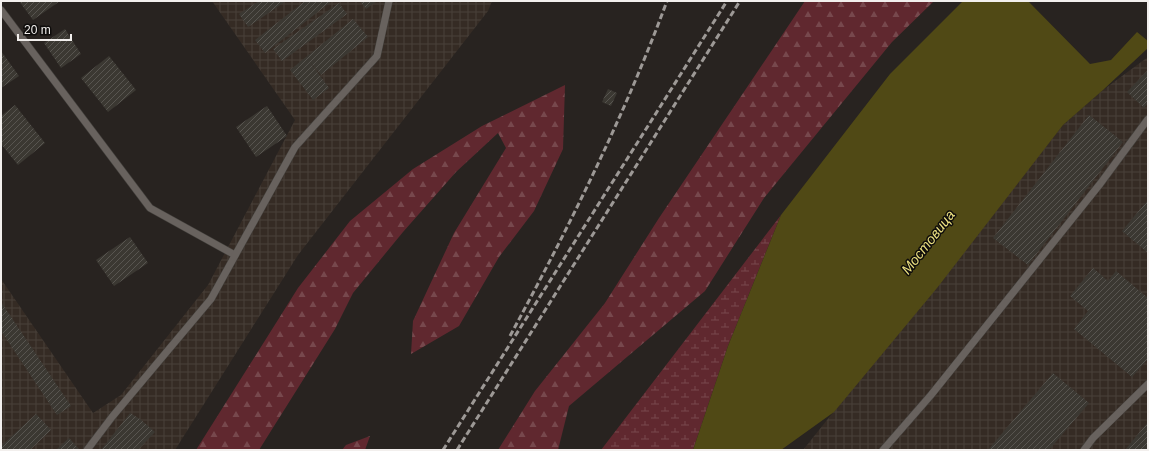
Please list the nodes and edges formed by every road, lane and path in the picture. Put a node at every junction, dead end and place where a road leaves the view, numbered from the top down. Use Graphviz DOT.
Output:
graph roads {
  1 [pos="389,1"];
  2 [pos="1,10"];
  3 [pos="1148,118"];
  4 [pos="235,255"];
  5 [pos="1148,384"];
  6 [pos="87,450"];
  7 [pos="883,450"];
  8 [pos="1084,450"];
  1 -- 4 [label="lane"];
  2 -- 4 [label="lane"];
  3 -- 7 [label="lane"];
  4 -- 6 [label="lane"];
  5 -- 8 [label="lane"];
}
